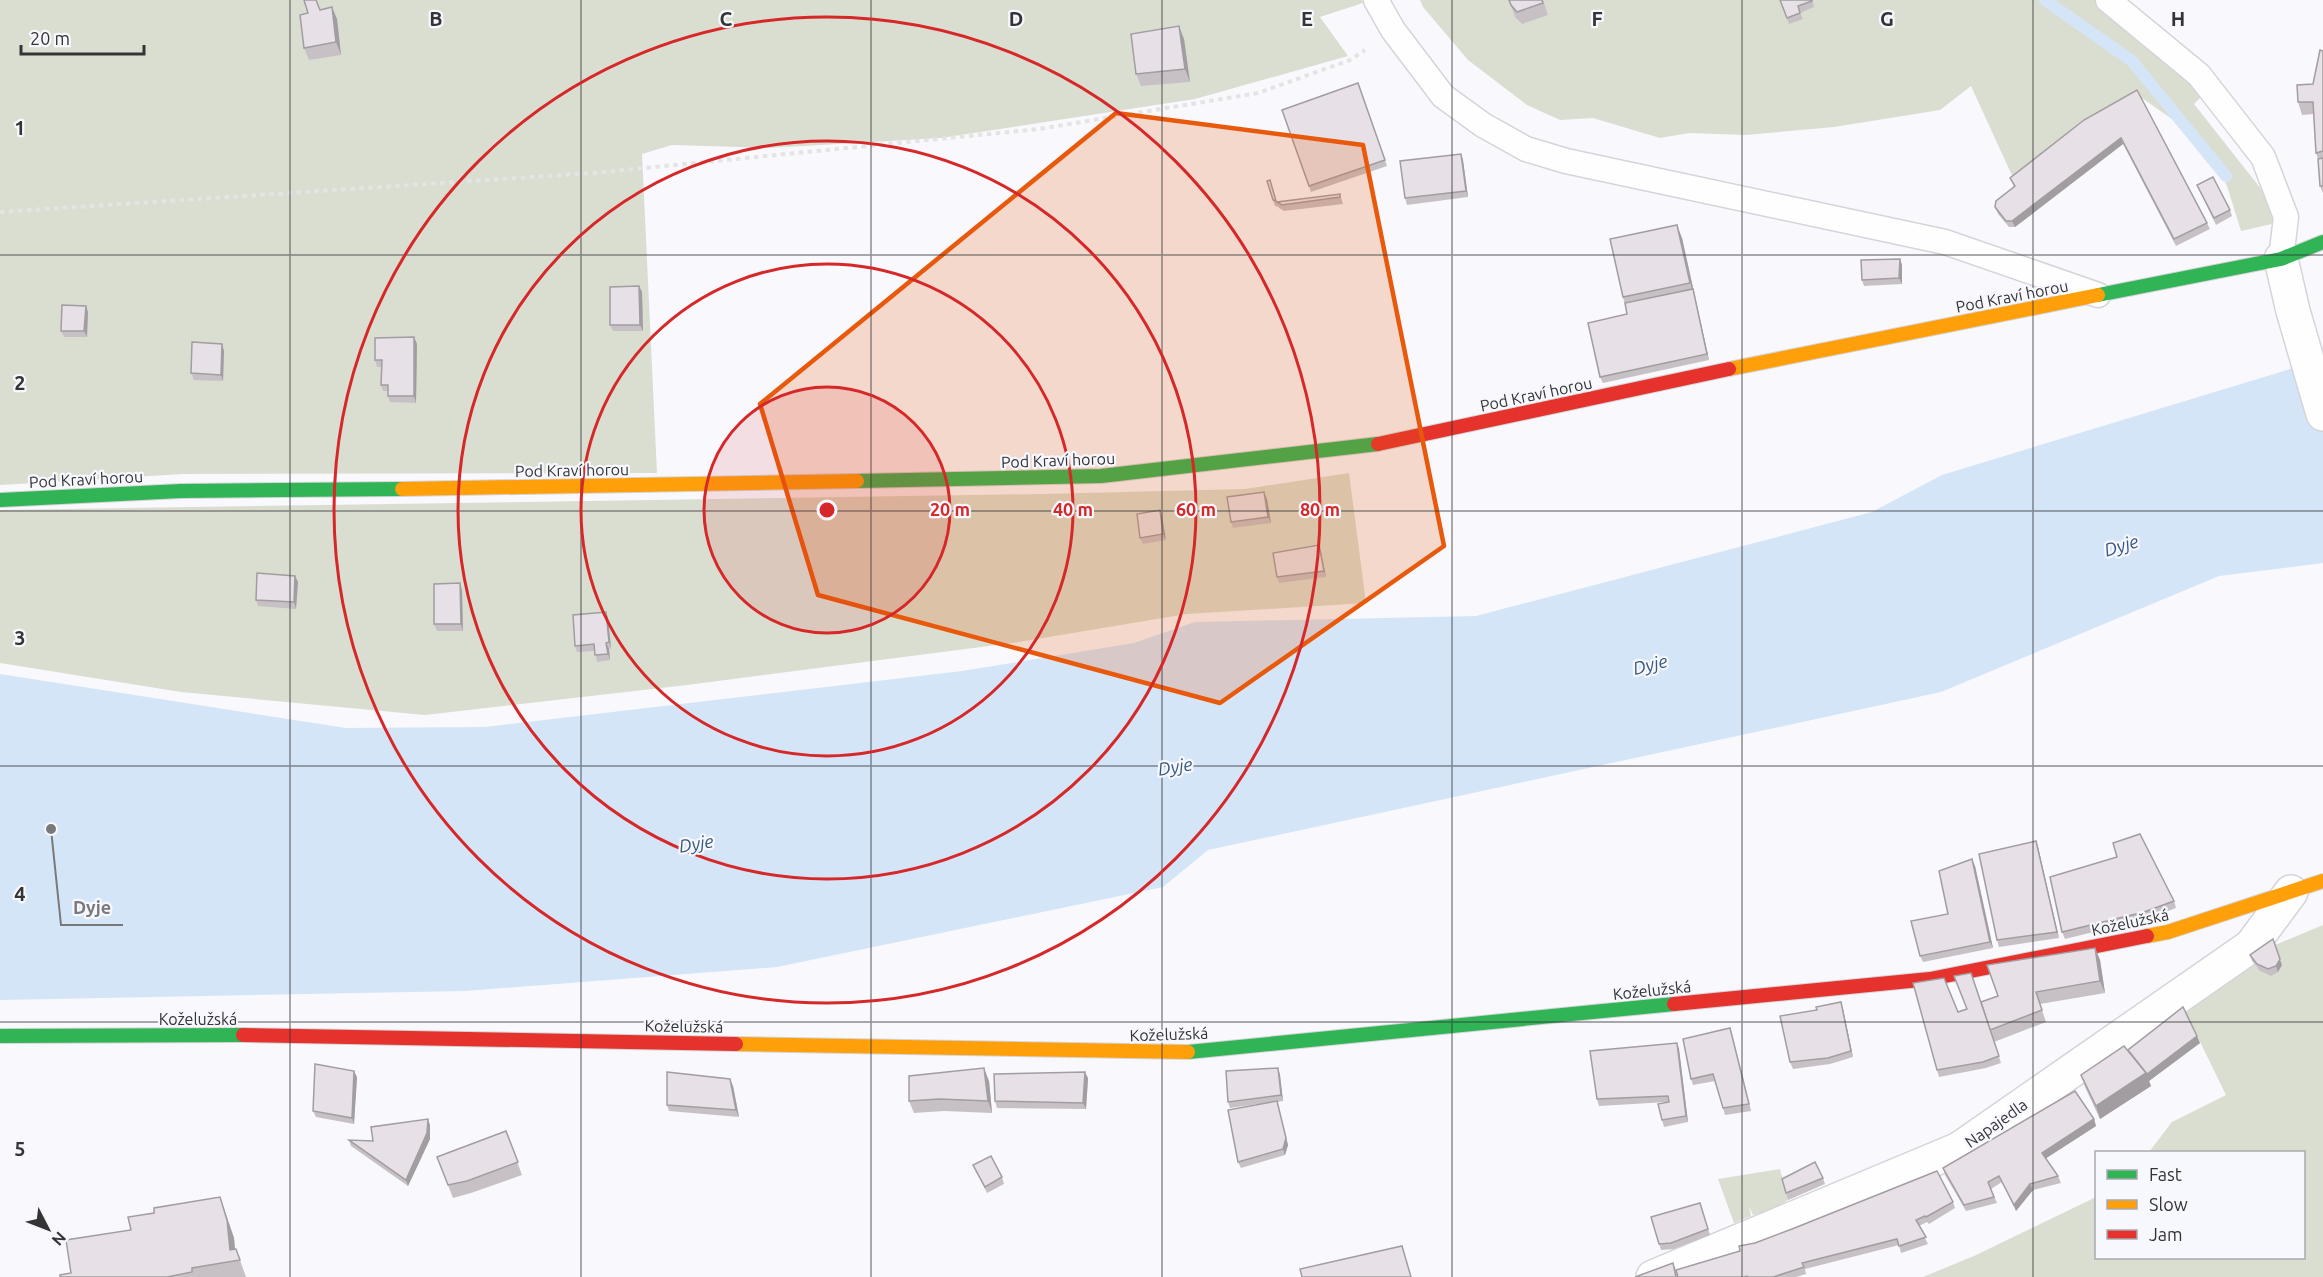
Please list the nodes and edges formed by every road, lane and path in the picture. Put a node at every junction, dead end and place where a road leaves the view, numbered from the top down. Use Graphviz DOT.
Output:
graph roads {
  1 [pos="1376,0"];
  2 [pos="2108,0"];
  3 [pos="1393,30"];
  4 [pos="0,212"];
  5 [pos="2323,242"];
  6 [pos="2280,259"];
  7 [pos="2101,296"];
  8 [pos="2323,414"];
  9 [pos="0,500"];
  10 [pos="2323,881"];
  11 [pos="2291,892"];
  12 [pos="2323,898"];
  13 [pos="0,1036"];
  14 [pos="1653,1277"];
  1 -- 3 [label="lane"];
  2 -- 6 [label="lane"];
  3 -- 4 [label="path"];
  3 -- 7 [label="lane"];
  5 -- 6 [label="street, Pod Kraví horou"];
  6 -- 7 [label="street, Pod Kraví horou"];
  6 -- 8 [label="street"];
  7 -- 9 [label="street, Pod Kraví horou"];
  10 -- 11 [label="street, Koželužská"];
  11 -- 12 [label="lane"];
  11 -- 13 [label="street, Koželužská"];
  11 -- 14 [label="street, Napajedla"];
}
